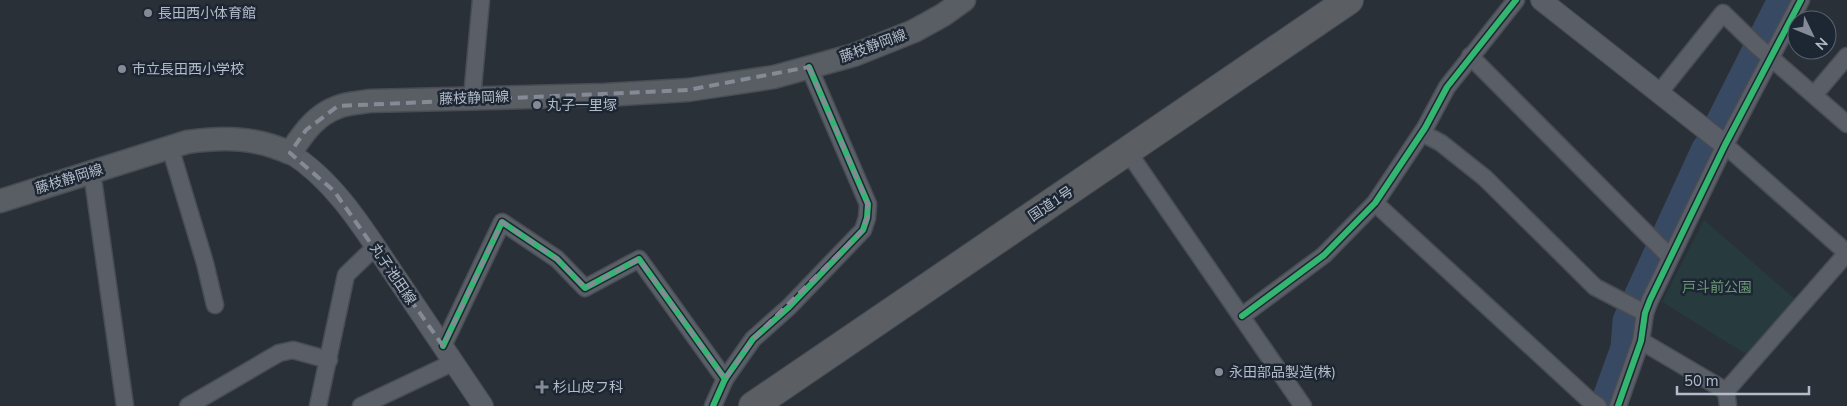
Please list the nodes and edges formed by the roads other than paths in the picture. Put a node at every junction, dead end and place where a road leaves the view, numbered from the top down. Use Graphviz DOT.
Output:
graph roads {
  1 [pos="480,0"];
  2 [pos="964,0"];
  3 [pos="1349,0"];
  4 [pos="1516,0"];
  5 [pos="1541,0"];
  6 [pos="1801,0"];
  7 [pos="1763,50"];
  8 [pos="1470,56"];
  9 [pos="1847,56"];
  10 [pos="808,67"];
  11 [pos="1659,93"];
  12 [pos="1814,95"];
  13 [pos="472,98"];
  14 [pos="1847,124"];
  15 [pos="1422,133"];
  16 [pos="1725,145"];
  17 [pos="170,147"];
  18 [pos="1128,152"];
  19 [pos="290,154"];
  20 [pos="92,172"];
  21 [pos="0,201"];
  22 [pos="1375,203"];
  23 [pos="375,247"];
  24 [pos="1847,253"];
  25 [pos="1670,257"];
  26 [pos="215,306"];
  27 [pos="1645,313"];
  28 [pos="1242,316"];
  29 [pos="1641,341"];
  30 [pos="448,354"];
  31 [pos="329,360"];
  32 [pos="725,379"];
  33 [pos="1727,398"];
  34 [pos="124,406"];
  35 [pos="188,406"];
  36 [pos="318,406"];
  37 [pos="362,406"];
  38 [pos="483,406"];
  39 [pos="713,406"];
  40 [pos="753,406"];
  41 [pos="1303,406"];
  42 [pos="1597,406"];
  43 [pos="1618,406"];
  1 -- 13 [label="street"];
  2 -- 10 [label="main road, 藤枝静岡線"];
  3 -- 18 [label="highway, 国道1号"];
  4 -- 8 [label="street"];
  5 -- 11 [label="street"];
  6 -- 7 [label="street"];
  7 -- 11 [label="street"];
  7 -- 12 [label="street"];
  7 -- 16 [label="street"];
  8 -- 15 [label="street"];
  8 -- 25 [label="street"];
  9 -- 12 [label="street"];
  10 -- 13 [label="main road, 藤枝静岡線"];
  10 -- 32 [label="street"];
  11 -- 16 [label="street"];
  12 -- 14 [label="street"];
  13 -- 19 [label="main road, 藤枝静岡線"];
  15 -- 22 [label="street"];
  15 -- 27 [label="street"];
  16 -- 24 [label="street"];
  16 -- 25 [label="street"];
  17 -- 19 [label="main road, 藤枝静岡線"];
  17 -- 20 [label="main road, 藤枝静岡線"];
  17 -- 26 [label="street"];
  18 -- 28 [label="street"];
  18 -- 40 [label="highway, 国道1号"];
  19 -- 23 [label="street, 丸子池田線"];
  20 -- 21 [label="main road, 藤枝静岡線"];
  20 -- 34 [label="street"];
  22 -- 28 [label="street"];
  22 -- 42 [label="street"];
  23 -- 30 [label="street, 丸子池田線"];
  23 -- 31 [label="street"];
  24 -- 33 [label="street"];
  25 -- 27 [label="street"];
  27 -- 29 [label="street"];
  28 -- 41 [label="street"];
  29 -- 33 [label="street"];
  29 -- 43 [label="street"];
  30 -- 32 [label="street"];
  30 -- 37 [label="street"];
  30 -- 38 [label="street, 丸子池田線"];
  31 -- 35 [label="street"];
  31 -- 36 [label="street"];
  32 -- 39 [label="street"];
}
